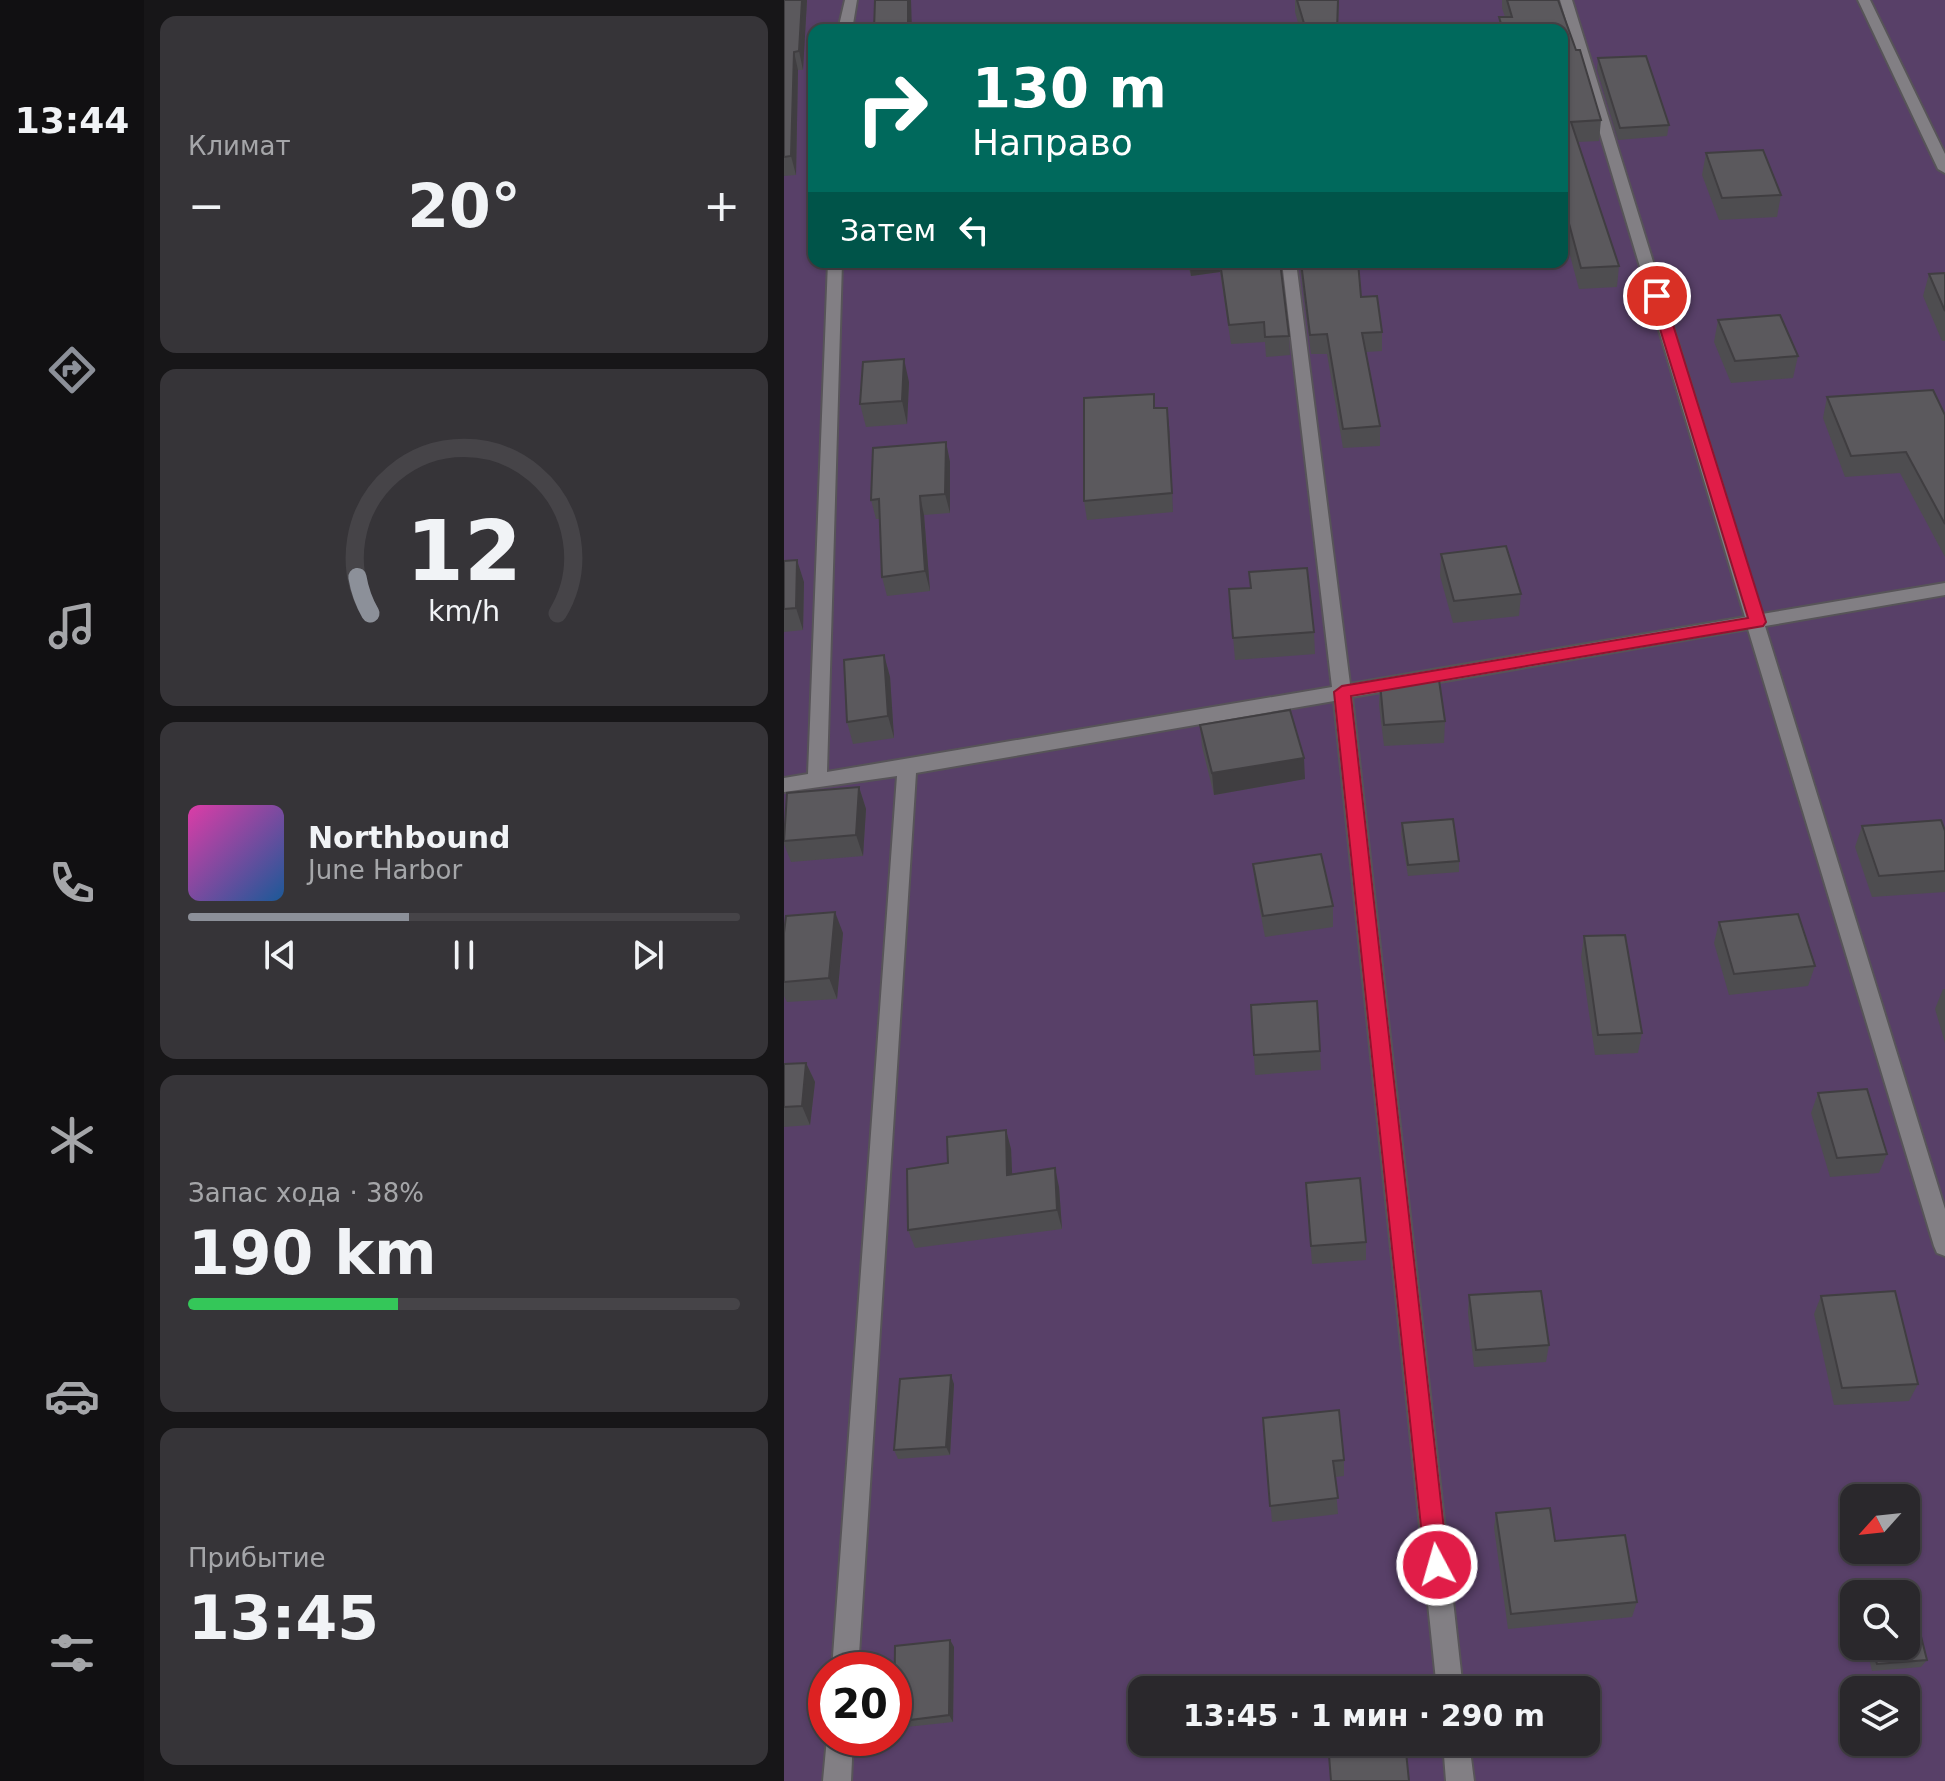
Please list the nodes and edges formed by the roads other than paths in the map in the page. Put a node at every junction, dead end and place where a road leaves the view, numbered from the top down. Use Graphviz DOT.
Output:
graph roads {
  1 [pos="851,0"];
  2 [pos="1566,0"];
  3 [pos="1864,0"];
  4 [pos="846,24"];
  5 [pos="1945,169"];
  6 [pos="835,268"];
  7 [pos="1290,268"];
  8 [pos="1945,589"];
  9 [pos="1757,622"];
  10 [pos="1342,692"];
  11 [pos="907,767"];
  12 [pos="817,780"];
  13 [pos="784,785"];
  14 [pos="1945,1246"];
  15 [pos="846,1652"];
  16 [pos="1448,1676"];
  17 [pos="839,1756"];
  18 [pos="1457,1756"];
  19 [pos="837,1781"];
  20 [pos="1460,1781"];
  1 -- 4 [label="lane"];
  2 -- 9 [label="lane"];
  3 -- 5 [label="lane"];
  6 -- 12 [label="lane"];
  7 -- 10 [label="lane"];
  8 -- 9 [label="lane"];
  9 -- 10 [label="lane"];
  9 -- 14 [label="lane"];
  10 -- 11 [label="lane"];
  10 -- 16 [label="lane"];
  11 -- 12 [label="lane"];
  11 -- 15 [label="lane"];
  12 -- 13 [label="lane"];
  17 -- 19 [label="lane"];
  18 -- 20 [label="lane"];
}
